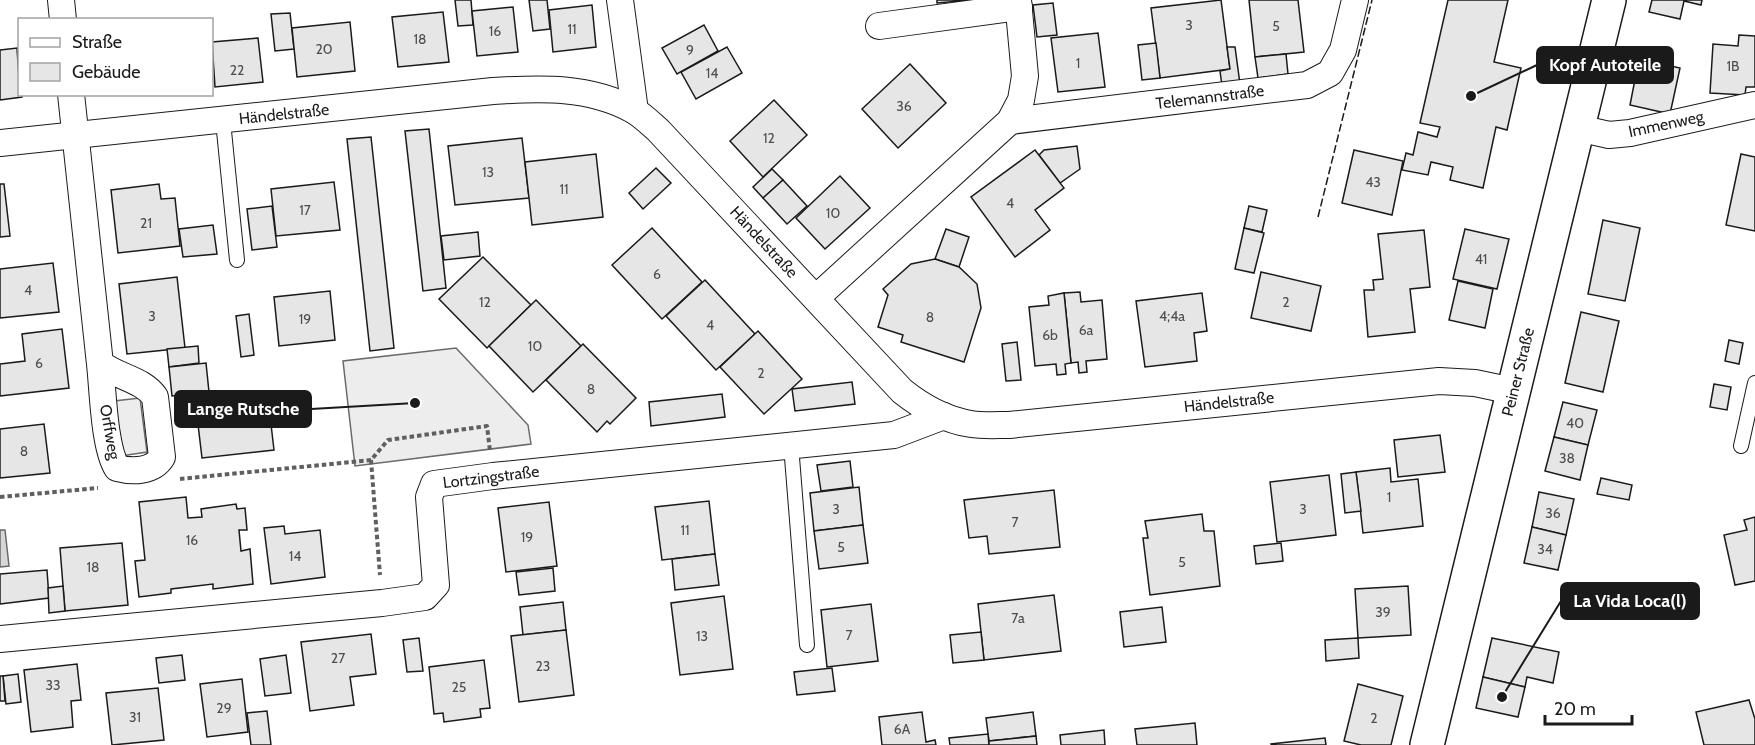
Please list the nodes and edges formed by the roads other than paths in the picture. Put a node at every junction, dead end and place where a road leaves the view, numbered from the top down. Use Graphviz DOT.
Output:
graph roads {
  1 [pos="61,0"];
  2 [pos="620,0"];
  3 [pos="1355,0"];
  4 [pos="1609,0"];
  5 [pos="1018,4"];
  6 [pos="63,18"];
  7 [pos="879,26"];
  8 [pos="71,96"];
  9 [pos="1755,105"];
  10 [pos="635,111"];
  11 [pos="223,121"];
  12 [pos="1010,121"];
  13 [pos="1578,128"];
  14 [pos="75,136"];
  15 [pos="0,143"];
  16 [pos="237,260"];
  17 [pos="816,298"];
  18 [pos="100,363"];
  19 [pos="1755,383"];
  20 [pos="1513,391"];
  21 [pos="944,416"];
  22 [pos="791,445"];
  23 [pos="1741,446"];
  24 [pos="0,639"];
  25 [pos="807,645"];
  26 [pos="1427,745"];
  1 -- 6 [label="street"];
  2 -- 10 [label="street"];
  3 -- 12 [label="street, Telemannstraße"];
  4 -- 13 [label="main road, Peiner Straße"];
  5 -- 7 [label="street"];
  5 -- 12 [label="street"];
  8 -- 14 [label="street"];
  9 -- 13 [label="street, Immenweg"];
  10 -- 11 [label="street, Händelstraße"];
  10 -- 17 [label="street, Händelstraße"];
  11 -- 14 [label="street, Händelstraße"];
  11 -- 16 [label="lane"];
  12 -- 17 [label="street"];
  13 -- 20 [label="main road, Peiner Straße"];
  14 -- 15 [label="street, Händelstraße"];
  14 -- 18 [label="street"];
  17 -- 21 [label="street, Händelstraße"];
  19 -- 23 [label="lane"];
  20 -- 21 [label="street, Händelstraße"];
  20 -- 26 [label="main road, Peiner Straße"];
  21 -- 22 [label="street, Lortzingstraße"];
  22 -- 24 [label="street, Lortzingstraße"];
  22 -- 25 [label="lane"];
}
